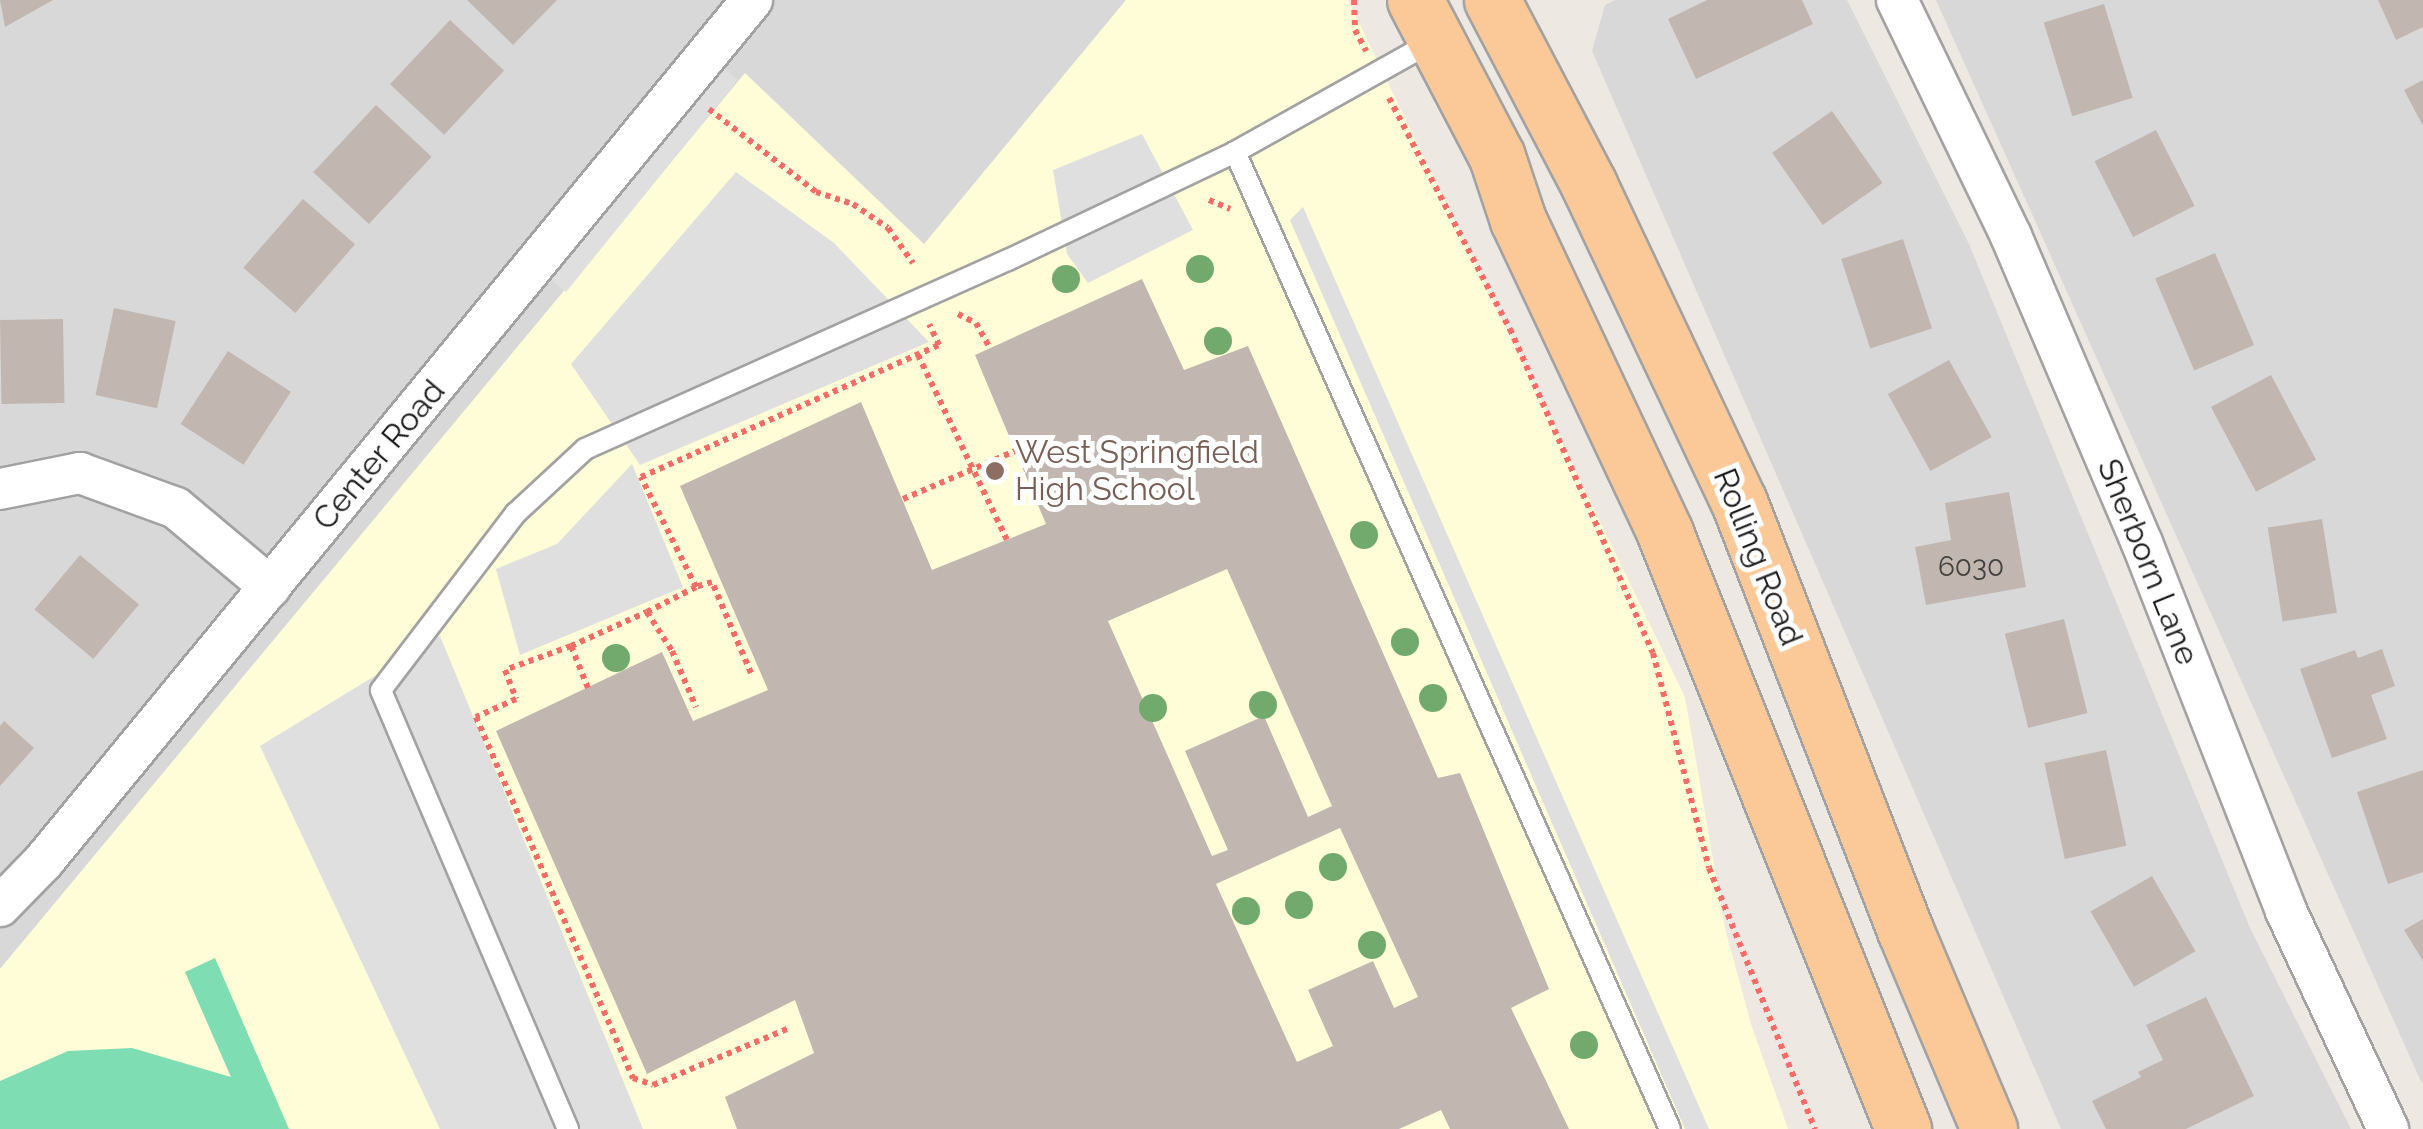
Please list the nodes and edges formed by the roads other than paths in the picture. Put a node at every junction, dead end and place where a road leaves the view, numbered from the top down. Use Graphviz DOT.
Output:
graph roads {
  1 [pos="752,0"];
  2 [pos="1897,0"];
  3 [pos="1496,1"];
  4 [pos="1427,19"];
  5 [pos="1235,152"];
  6 [pos="0,488"];
  7 [pos="270,587"];
  8 [pos="0,906"];
  9 [pos="568,1129"];
  10 [pos="1670,1129"];
  11 [pos="1903,1129"];
  12 [pos="1989,1129"];
  13 [pos="2388,1129"];
  1 -- 7 [label="street, Center Road"];
  2 -- 13 [label="street, Sherborn Lane"];
  3 -- 4 [label="street"];
  3 -- 12 [label="main road, Rolling Road"];
  4 -- 5 [label="lane"];
  4 -- 11 [label="main road"];
  5 -- 9 [label="lane"];
  5 -- 10 [label="lane"];
  6 -- 7 [label="street"];
  7 -- 8 [label="street, Center Road"];
}
